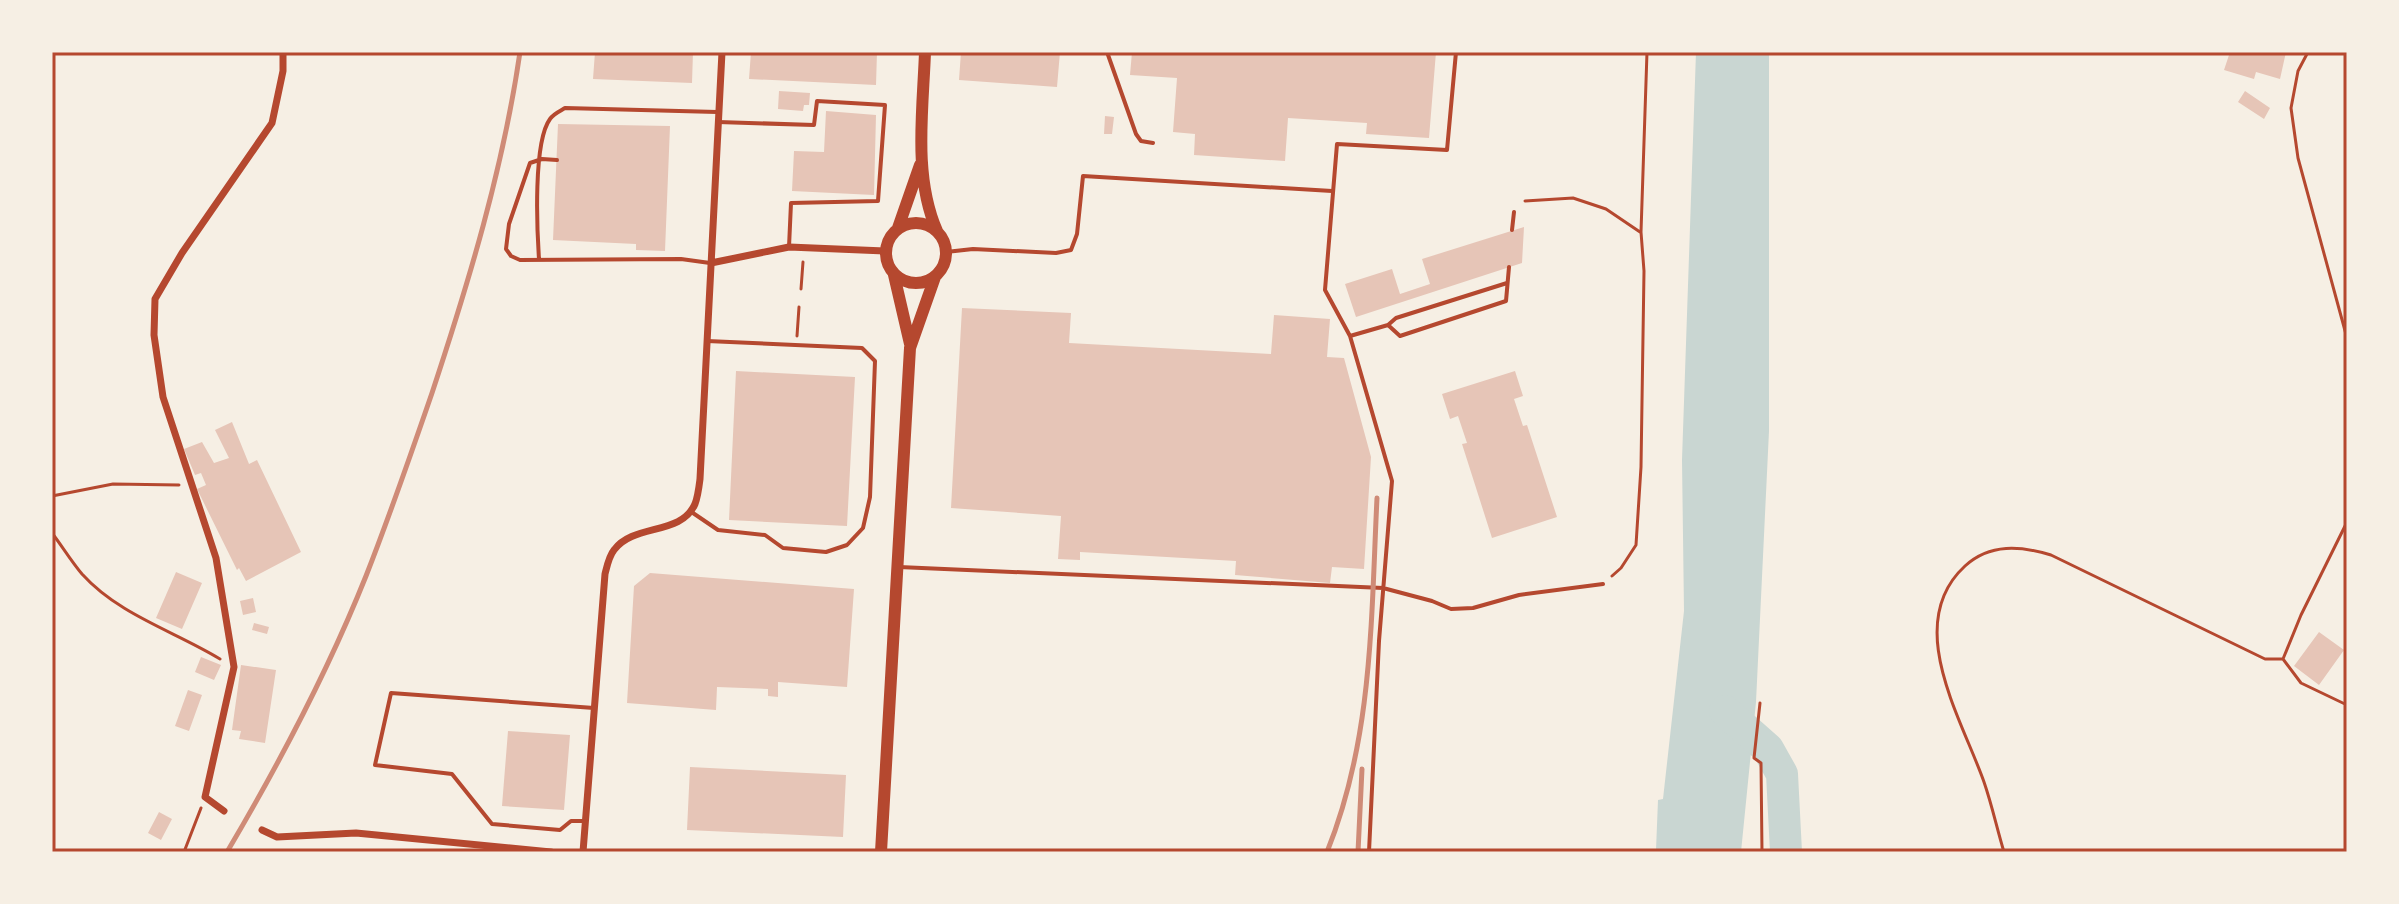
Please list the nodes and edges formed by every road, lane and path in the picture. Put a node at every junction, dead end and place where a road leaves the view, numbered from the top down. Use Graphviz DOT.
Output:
graph roads {
  1 [pos="283,52"];
  2 [pos="722,52"];
  3 [pos="925,52"];
  4 [pos="1107,52"];
  5 [pos="1456,52"];
  6 [pos="1647,52"];
  7 [pos="2308,52"];
  8 [pos="718,112"];
  9 [pos="718,122"];
  10 [pos="1153,143"];
  11 [pos="557,160"];
  12 [pos="921,162"];
  13 [pos="1332,191"];
  14 [pos="1525,201"];
  15 [pos="1514,212"];
  16 [pos="898,228"];
  17 [pos="1512,230"];
  18 [pos="937,231"];
  19 [pos="1641,232"];
  20 [pos="789,247"];
  21 [pos="885,251"];
  22 [pos="946,252"];
  23 [pos="539,259"];
  24 [pos="803,262"];
  25 [pos="711,263"];
  26 [pos="1509,267"];
  27 [pos="894,275"];
  28 [pos="935,277"];
  29 [pos="1507,283"];
  30 [pos="801,289"];
  31 [pos="799,307"];
  32 [pos="1388,325"];
  33 [pos="797,336"];
  34 [pos="1350,336"];
  35 [pos="2347,338"];
  36 [pos="706,341"];
  37 [pos="910,348"];
  38 [pos="191,485"];
  39 [pos="52,496"];
  40 [pos="690,511"];
  41 [pos="2347,522"];
  42 [pos="52,533"];
  43 [pos="897,567"];
  44 [pos="1603,584"];
  45 [pos="1383,588"];
  46 [pos="2283,659"];
  47 [pos="234,667"];
  48 [pos="1760,704"];
  49 [pos="2347,705"];
  50 [pos="594,708"];
  51 [pos="205,797"];
  52 [pos="224,811"];
  53 [pos="586,821"];
  54 [pos="262,830"];
  55 [pos="184,852"];
  56 [pos="551,852"];
  57 [pos="583,852"];
  58 [pos="881,852"];
  59 [pos="1369,852"];
  60 [pos="1762,852"];
  61 [pos="2004,852"];
  1 -- 38 [label="street"];
  2 -- 8 [label="street"];
  3 -- 12 [label="main road"];
  4 -- 10 [label="lane"];
  5 -- 13 [label="lane"];
  6 -- 19 [label="path"];
  7 -- 35 [label="path"];
  8 -- 9 [label="street"];
  8 -- 23 [label="lane"];
  9 -- 20 [label="lane"];
  9 -- 25 [label="street"];
  11 -- 23 [label="lane"];
  12 -- 16 [label="main road"];
  12 -- 18 [label="main road"];
  13 -- 22 [label="lane"];
  13 -- 34 [label="lane"];
  14 -- 19 [label="path"];
  15 -- 17 [label="lane"];
  16 -- 18 [label="main road"];
  16 -- 21 [label="main road"];
  18 -- 22 [label="main road"];
  19 -- 44 [label="path"];
  20 -- 21 [label="street"];
  20 -- 25 [label="street"];
  21 -- 27 [label="main road"];
  22 -- 28 [label="main road"];
  23 -- 25 [label="lane"];
  24 -- 30 [label="path"];
  25 -- 36 [label="street"];
  26 -- 29 [label="lane"];
  27 -- 28 [label="main road"];
  27 -- 37 [label="main road"];
  28 -- 37 [label="main road"];
  29 -- 32 [label="lane"];
  29 -- 32 [label="lane"];
  31 -- 33 [label="path"];
  32 -- 34 [label="lane"];
  34 -- 45 [label="lane"];
  36 -- 40 [label="street"];
  36 -- 40 [label="lane"];
  37 -- 43 [label="main road"];
  38 -- 39 [label="path"];
  38 -- 47 [label="street"];
  40 -- 50 [label="street"];
  41 -- 46 [label="path"];
  42 -- 47 [label="path"];
  43 -- 45 [label="lane"];
  43 -- 58 [label="main road"];
  44 -- 45 [label="lane"];
  45 -- 59 [label="lane"];
  46 -- 49 [label="path"];
  46 -- 61 [label="path"];
  47 -- 51 [label="street"];
  48 -- 60 [label="path"];
  50 -- 53 [label="street"];
  50 -- 53 [label="lane"];
  51 -- 52 [label="street"];
  51 -- 55 [label="path"];
  53 -- 57 [label="street"];
  54 -- 56 [label="street"];
}
